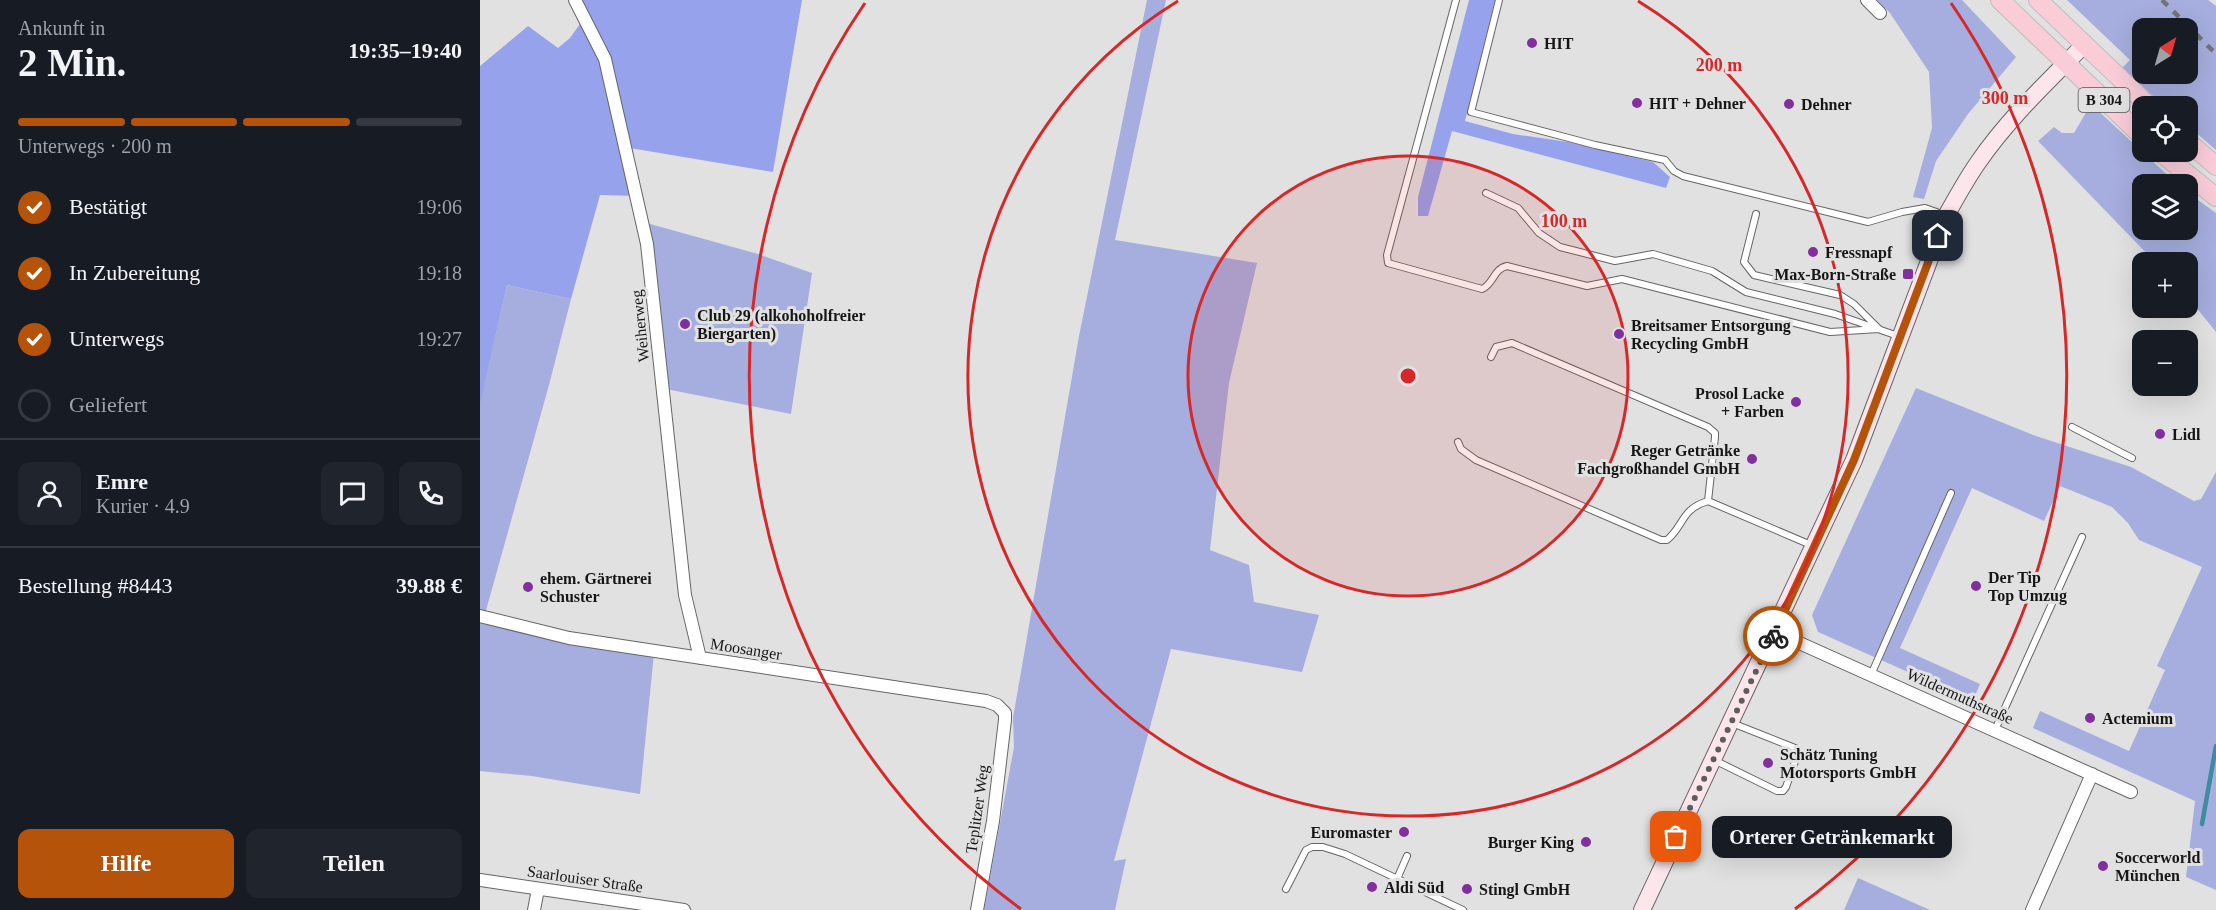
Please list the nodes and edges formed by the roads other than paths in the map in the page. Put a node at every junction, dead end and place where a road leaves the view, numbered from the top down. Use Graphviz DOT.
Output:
graph roads {
  1 [pos="575,0"];
  2 [pos="1456,0"];
  3 [pos="1499,0"];
  4 [pos="1867,0"];
  5 [pos="2000,0"];
  6 [pos="2038,0"];
  7 [pos="1880,13"];
  8 [pos="2084,45"];
  9 [pos="2066,64"];
  10 [pos="2138,96"];
  11 [pos="2132,127"];
  12 [pos="2198,150"];
  13 [pos="2172,162"];
  14 [pos="2216,165"];
  15 [pos="1486,193"];
  16 [pos="2216,197"];
  17 [pos="1756,214"];
  18 [pos="1946,216"];
  19 [pos="1879,329"];
  20 [pos="1901,337"];
  21 [pos="1491,357"];
  22 [pos="2073,426"];
  23 [pos="1458,442"];
  24 [pos="2132,458"];
  25 [pos="1951,493"];
  26 [pos="1708,501"];
  27 [pos="2082,537"];
  28 [pos="1814,546"];
  29 [pos="480,616"];
  30 [pos="1775,632"];
  31 [pos="700,658"];
  32 [pos="1871,675"];
  33 [pos="1005,712"];
  34 [pos="1731,722"];
  35 [pos="1995,730"];
  36 [pos="1713,759"];
  37 [pos="2092,774"];
  38 [pos="2131,792"];
  39 [pos="1407,856"];
  40 [pos="1397,879"];
  41 [pos="480,880"];
  42 [pos="538,889"];
  43 [pos="1286,890"];
  44 [pos="534,910"];
  45 [pos="684,910"];
  46 [pos="977,910"];
  47 [pos="1463,910"];
  48 [pos="1642,910"];
  49 [pos="2032,910"];
  1 -- 31 [label="street, Weiherweg"];
  2 -- 19 [label="lane"];
  3 -- 18 [label="lane"];
  4 -- 7 [label="street"];
  5 -- 9 [label="main road, B 304"];
  6 -- 8 [label="main road, B 304"];
  8 -- 9 [label="main road"];
  8 -- 10 [label="main road, B 304"];
  9 -- 11 [label="main road, B 304"];
  9 -- 18 [label="main road"];
  12 -- 14 [label="main road"];
  13 -- 16 [label="main road"];
  15 -- 19 [label="lane"];
  17 -- 19 [label="lane"];
  18 -- 20 [label="main road"];
  19 -- 20 [label="lane"];
  20 -- 28 [label="main road"];
  21 -- 26 [label="lane"];
  22 -- 24 [label="lane"];
  23 -- 26 [label="lane"];
  25 -- 32 [label="lane"];
  26 -- 28 [label="lane"];
  27 -- 35 [label="lane"];
  28 -- 30 [label="main road"];
  29 -- 31 [label="street, Moosanger"];
  30 -- 32 [label="street, Wildermuthstraße"];
  30 -- 34 [label="main road"];
  31 -- 33 [label="street, Moosanger"];
  32 -- 35 [label="street, Wildermuthstraße"];
  33 -- 46 [label="street, Teplitzer Weg"];
  34 -- 36 [label="main road"];
  34 -- 36 [label="lane"];
  35 -- 37 [label="street, Wildermuthstraße"];
  36 -- 48 [label="main road"];
  37 -- 38 [label="street, Wildermuthstraße"];
  37 -- 49 [label="street"];
  39 -- 40 [label="lane"];
  40 -- 43 [label="lane"];
  40 -- 47 [label="lane"];
  41 -- 42 [label="street, Saarlouiser Straße"];
  42 -- 44 [label="street"];
  42 -- 45 [label="street, Saarlouiser Straße"];
}
